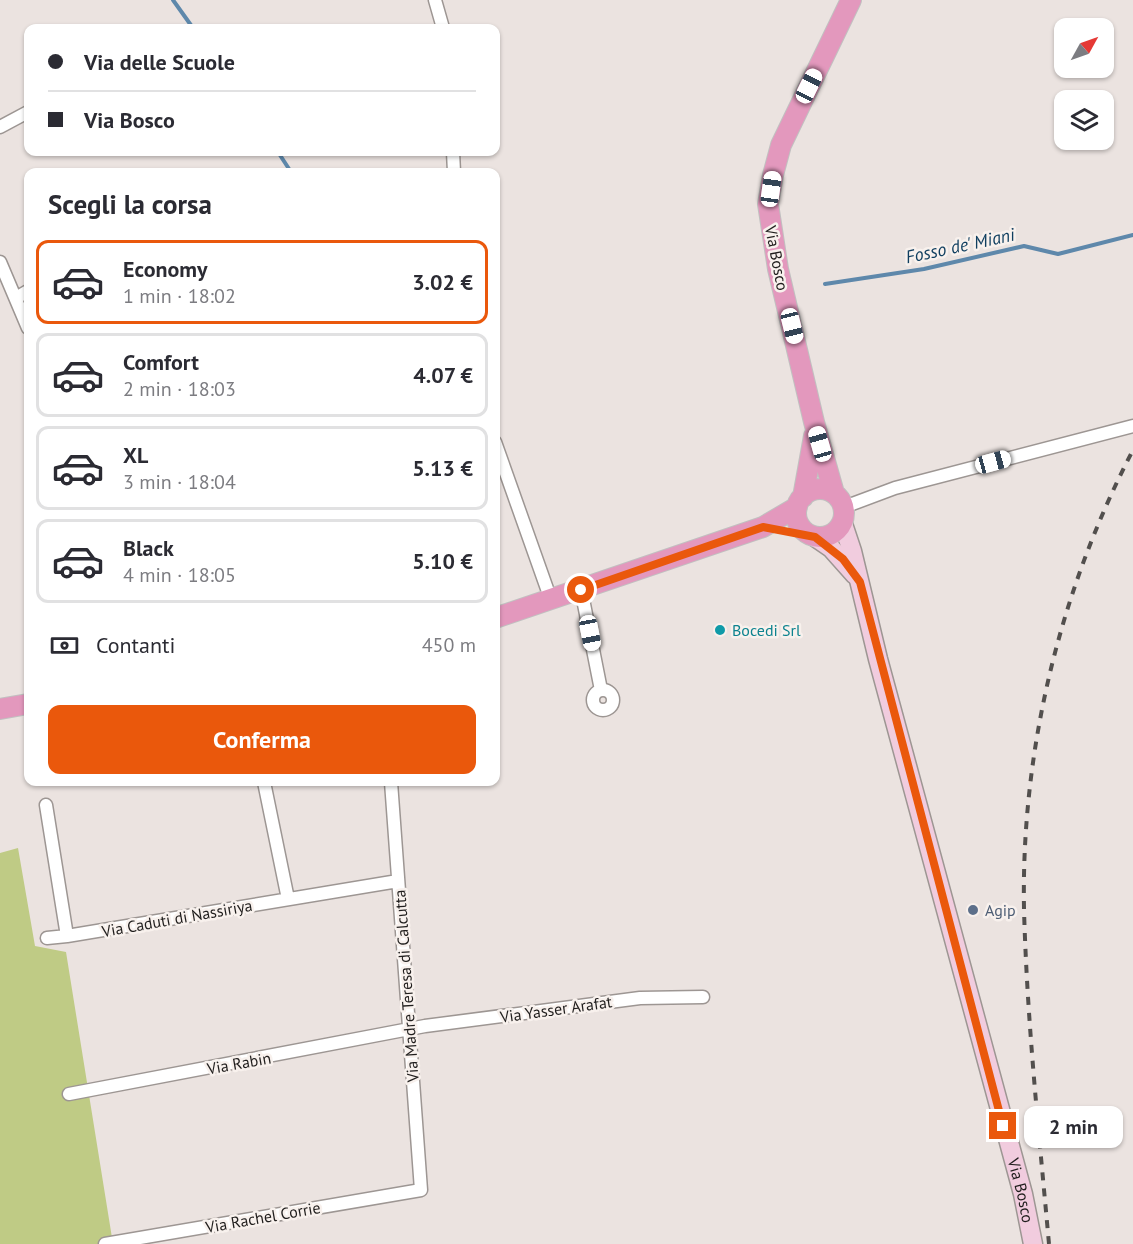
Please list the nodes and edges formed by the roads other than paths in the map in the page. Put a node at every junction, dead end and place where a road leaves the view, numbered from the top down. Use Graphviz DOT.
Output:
graph roads {
  1 [pos="435,0"];
  2 [pos="851,0"];
  3 [pos="442,24"];
  4 [pos="24,114"];
  5 [pos="0,127"];
  6 [pos="0,262"];
  7 [pos="24,293"];
  8 [pos="16,298"];
  9 [pos="24,318"];
  10 [pos="814,422"];
  11 [pos="1133,426"];
  12 [pos="500,456"];
  13 [pos="800,502"];
  14 [pos="840,508"];
  15 [pos="763,527"];
  16 [pos="812,536"];
  17 [pos="860,582"];
  18 [pos="581,590"];
  19 [pos="551,600"];
  20 [pos="500,616"];
  21 [pos="601,690"];
  22 [pos="24,705"];
  23 [pos="0,709"];
  24 [pos="265,786"];
  25 [pos="391,786"];
  26 [pos="46,805"];
  27 [pos="398,881"];
  28 [pos="288,899"];
  29 [pos="67,936"];
  30 [pos="47,938"];
  31 [pos="703,997"];
  32 [pos="409,1029"];
  33 [pos="69,1094"];
  34 [pos="421,1190"];
  35 [pos="105,1244"];
  36 [pos="1033,1244"];
  1 -- 3 [label="street"];
  2 -- 10 [label="main road, Via Bosco"];
  4 -- 5 [label="street"];
  6 -- 8 [label="street"];
  7 -- 8 [label="street"];
  8 -- 9 [label="street"];
  10 -- 13 [label="main road, Via Bosco"];
  10 -- 14 [label="main road, Via Bosco"];
  11 -- 14 [label="street"];
  12 -- 19 [label="street"];
  13 -- 14 [label="main road"];
  13 -- 15 [label="main road"];
  13 -- 16 [label="main road, Via Bosco"];
  14 -- 16 [label="main road"];
  14 -- 17 [label="main road, Via Bosco"];
  15 -- 16 [label="main road"];
  15 -- 18 [label="main road"];
  16 -- 17 [label="main road, Via Bosco"];
  17 -- 36 [label="main road, Via Bosco"];
  18 -- 19 [label="main road"];
  18 -- 21 [label="street"];
  19 -- 20 [label="main road"];
  22 -- 23 [label="main road"];
  24 -- 28 [label="street"];
  25 -- 27 [label="street, Via Madre Teresa di Calcutta"];
  26 -- 29 [label="street"];
  27 -- 28 [label="street, Via Caduti di Nassiriya"];
  27 -- 32 [label="street, Via Madre Teresa di Calcutta"];
  28 -- 29 [label="street, Via Caduti di Nassiriya"];
  29 -- 30 [label="street, Via Caduti di Nassiriya"];
  31 -- 32 [label="street, Via Yasser Arafat"];
  32 -- 33 [label="street, Via Rabin"];
  32 -- 34 [label="street, Via Madre Teresa di Calcutta"];
  34 -- 35 [label="street, Via Rachel Corrie"];
}
